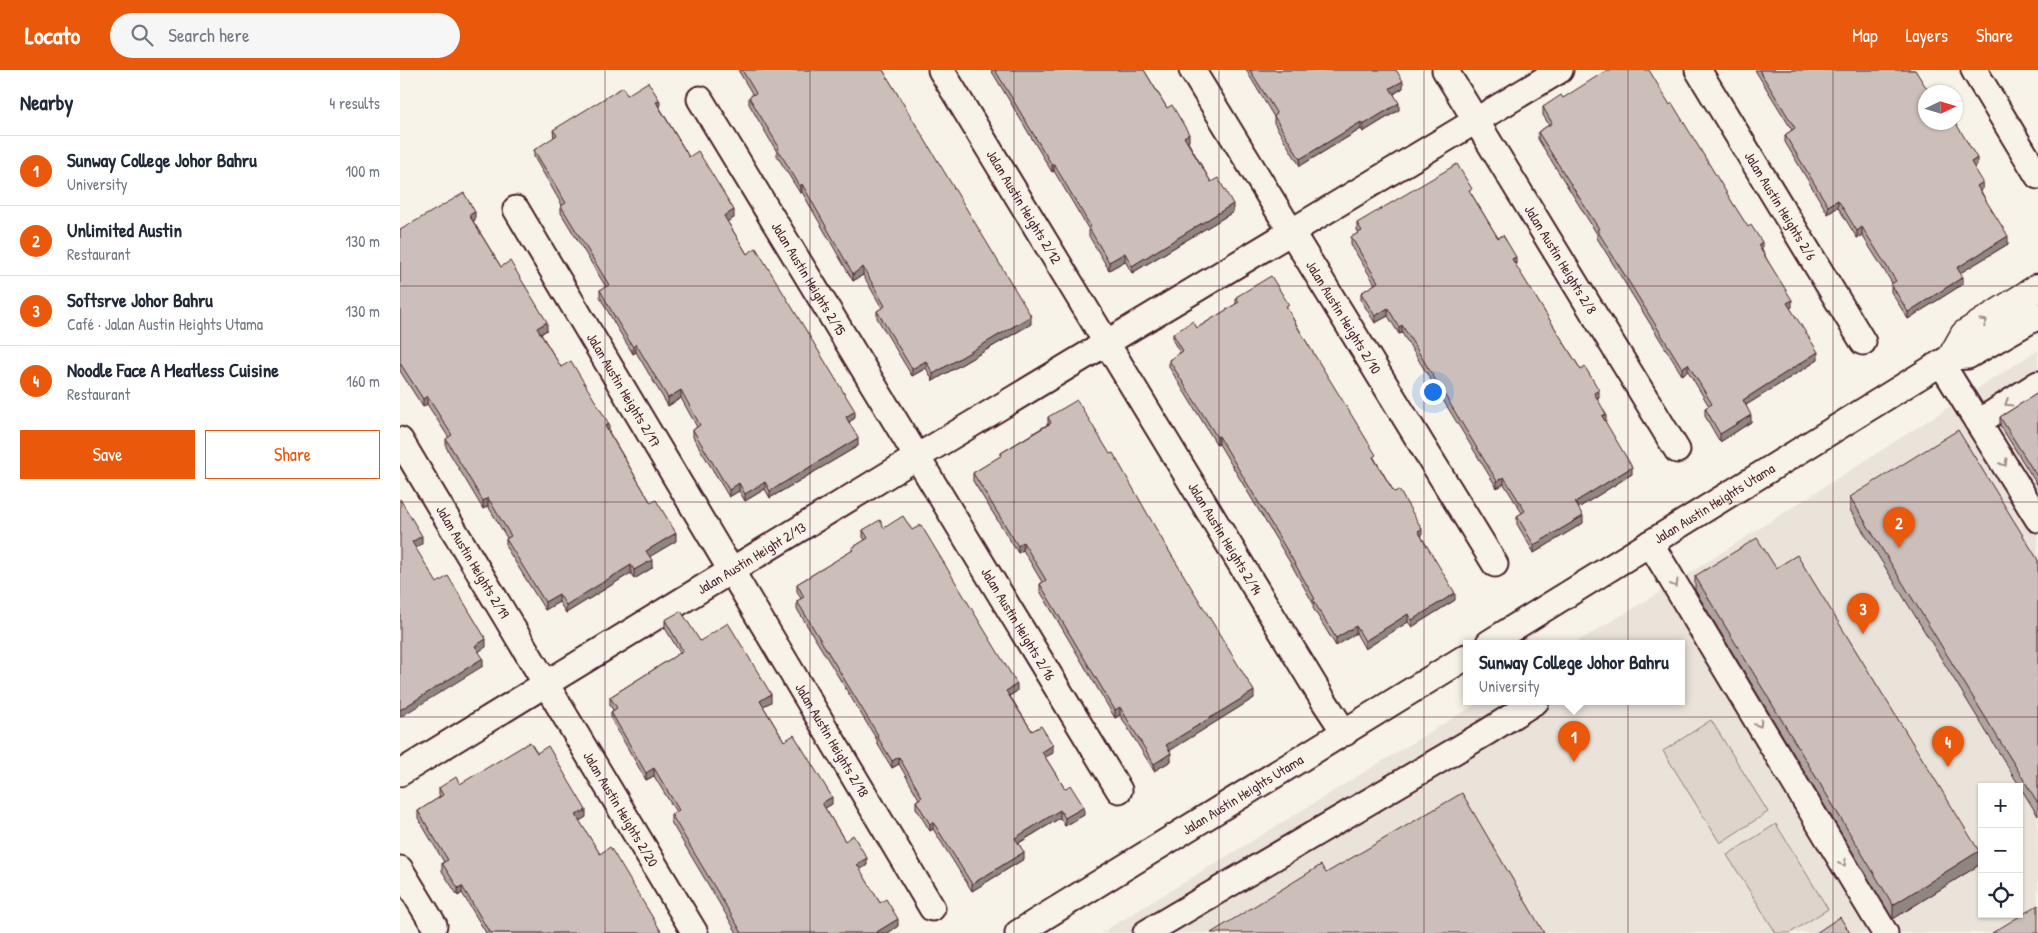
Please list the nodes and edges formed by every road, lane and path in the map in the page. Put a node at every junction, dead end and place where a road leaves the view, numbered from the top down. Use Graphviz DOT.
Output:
graph roads {
  1 [pos="940,70"];
  2 [pos="1192,70"];
  3 [pos="1445,70"];
  4 [pos="1560,70"];
  5 [pos="1698,70"];
  6 [pos="1974,70"];
  7 [pos="700,99"];
  8 [pos="1476,121"];
  9 [pos="2038,176"];
  10 [pos="516,209"];
  11 [pos="1292,232"];
  12 [pos="2038,288"];
  13 [pos="2038,316"];
  14 [pos="1863,342"];
  15 [pos="1106,344"];
  16 [pos="1946,360"];
  17 [pos="2038,384"];
  18 [pos="1978,422"];
  19 [pos="400,440"];
  20 [pos="1677,450"];
  21 [pos="917,457"];
  22 [pos="2038,519"];
  23 [pos="1650,543"];
  24 [pos="1495,564"];
  25 [pos="732,571"];
  26 [pos="1494,640"];
  27 [pos="1463,659"];
  28 [pos="546,685"];
  29 [pos="1530,705"];
  30 [pos="1345,733"];
  31 [pos="400,773"];
  32 [pos="1118,790"];
  33 [pos="400,869"];
  34 [pos="932,908"];
  35 [pos="434,925"];
  36 [pos="695,933"];
  37 [pos="1018,933"];
  38 [pos="1146,933"];
  39 [pos="1885,933"];
  1 -- 15 [label="street, Jalan Austin Heights 2/12"];
  2 -- 11 [label="street, Jalan Austin Heights 2/10"];
  3 -- 8 [label="street, Jalan Austin Heights 2/8"];
  4 -- 8 [label="street, Jalan Austin Height 2/13"];
  5 -- 14 [label="street, Jalan Austin Heights 2/6"];
  6 -- 9 [label="street"];
  7 -- 21 [label="street, Jalan Austin Heights 2/15"];
  8 -- 11 [label="street, Jalan Austin Height 2/13"];
  8 -- 20 [label="street, Jalan Austin Heights 2/8"];
  10 -- 25 [label="street, Jalan Austin Heights 2/17"];
  11 -- 15 [label="street, Jalan Austin Height 2/13"];
  11 -- 24 [label="street, Jalan Austin Heights 2/10"];
  16 -- 12 [label="main road, one-way"];
  13 -- 16 [label="street, Jalan Austin Heights Utama"];
  15 -- 21 [label="street, Jalan Austin Height 2/13"];
  15 -- 30 [label="street, Jalan Austin Heights 2/14"];
  16 -- 18 [label="street"];
  16 -- 23 [label="street, Jalan Austin Heights Utama"];
  17 -- 18 [label="street, one-way"];
  18 -- 22 [label="street, one-way"];
  19 -- 28 [label="street, Jalan Austin Heights 2/19"];
  21 -- 25 [label="street, Jalan Austin Height 2/13"];
  21 -- 32 [label="street, Jalan Austin Heights 2/16"];
  23 -- 26 [label="street, Jalan Austin Heights Utama"];
  23 -- 39 [label="street, one-way"];
  25 -- 28 [label="street, Jalan Austin Height 2/13"];
  25 -- 34 [label="street, Jalan Austin Heights 2/18"];
  27 -- 30 [label="street, Jalan Austin Heights Utama"];
  28 -- 31 [label="street, Jalan Austin Height 2/13"];
  28 -- 36 [label="street, Jalan Austin Heights 2/20"];
  29 -- 38 [label="street"];
  30 -- 37 [label="street, Jalan Austin Heights Utama"];
  33 -- 35 [label="street"];
}
